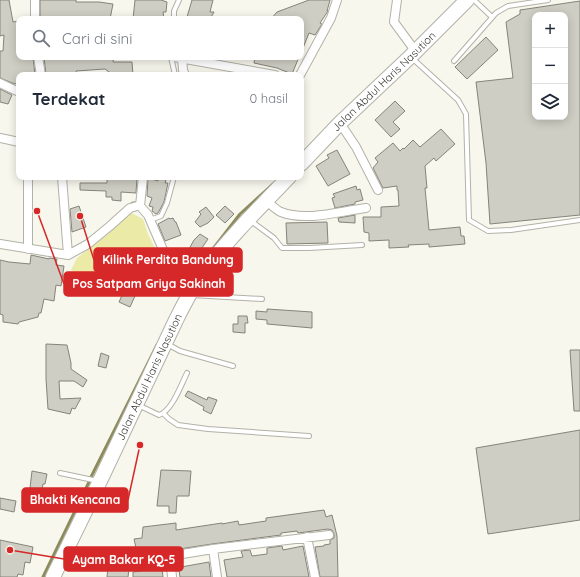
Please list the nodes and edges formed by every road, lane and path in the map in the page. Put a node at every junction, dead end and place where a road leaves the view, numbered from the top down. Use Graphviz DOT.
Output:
graph roads {
  1 [pos="35,0"];
  2 [pos="179,0"];
  3 [pos="337,0"];
  4 [pos="397,0"];
  5 [pos="467,0"];
  6 [pos="474,0"];
  7 [pos="548,0"];
  8 [pos="35,16"];
  9 [pos="174,16"];
  10 [pos="492,17"];
  11 [pos="414,54"];
  12 [pos="39,60"];
  13 [pos="172,60"];
  14 [pos="179,60"];
  15 [pos="192,60"];
  16 [pos="454,61"];
  17 [pos="41,72"];
  18 [pos="174,72"];
  19 [pos="184,72"];
  20 [pos="253,72"];
  21 [pos="302,72"];
  22 [pos="0,83"];
  23 [pos="16,91"];
  24 [pos="340,123"];
  25 [pos="0,138"];
  26 [pos="16,141"];
  27 [pos="304,158"];
  28 [pos="28,180"];
  29 [pos="62,180"];
  30 [pos="143,180"];
  31 [pos="173,180"];
  32 [pos="282,180"];
  33 [pos="378,190"];
  34 [pos="266,201"];
  35 [pos="140,206"];
  36 [pos="366,208"];
  37 [pos="248,219"];
  38 [pos="150,220"];
  39 [pos="580,220"];
  40 [pos="0,244"];
  41 [pos="362,244"];
  42 [pos="28,249"];
  43 [pos="68,255"];
  44 [pos="202,274"];
  45 [pos="189,294"];
  46 [pos="262,299"];
  47 [pos="165,343"];
  48 [pos="234,366"];
  49 [pos="187,373"];
  50 [pos="136,404"];
  51 [pos="164,414"];
  52 [pos="309,436"];
  53 [pos="60,473"];
  54 [pos="100,481"];
  55 [pos="329,535"];
  56 [pos="307,537"];
  57 [pos="213,549"];
  58 [pos="64,556"];
  59 [pos="170,556"];
  60 [pos="53,577"];
  61 [pos="172,577"];
  62 [pos="217,577"];
  63 [pos="315,577"];
  1 -- 8 [label="street"];
  2 -- 9 [label="lane"];
  3 -- 21 [label="street"];
  4 -- 11 [label="street"];
  5 -- 11 [label="highway, Jalan Abdul Haris Nasution"];
  6 -- 10 [label="lane"];
  7 -- 10 [label="lane"];
  10 -- 16 [label="lane"];
  11 -- 24 [label="highway, Jalan Abdul Haris Nasution"];
  11 -- 39 [label="lane"];
  12 -- 17 [label="street"];
  13 -- 18 [label="lane"];
  14 -- 19 [label="street"];
  15 -- 20 [label="street"];
  22 -- 23 [label="street"];
  24 -- 27 [label="highway, Jalan Abdul Haris Nasution"];
  24 -- 33 [label="street"];
  25 -- 26 [label="street"];
  28 -- 42 [label="street"];
  29 -- 43 [label="street"];
  30 -- 35 [label="street"];
  31 -- 38 [label="lane"];
  32 -- 34 [label="highway, Jalan Abdul Haris Nasution"];
  34 -- 36 [label="street"];
  34 -- 37 [label="highway, Jalan Abdul Haris Nasution"];
  35 -- 38 [label="street"];
  35 -- 43 [label="street"];
  37 -- 41 [label="lane"];
  37 -- 44 [label="highway, Jalan Abdul Haris Nasution"];
  38 -- 44 [label="street"];
  40 -- 42 [label="street"];
  42 -- 43 [label="street"];
  44 -- 45 [label="highway, Jalan Abdul Haris Nasution"];
  45 -- 46 [label="lane"];
  45 -- 47 [label="highway, Jalan Abdul Haris Nasution"];
  47 -- 48 [label="lane"];
  47 -- 50 [label="highway, Jalan Abdul Haris Nasution"];
  49 -- 51 [label="lane"];
  50 -- 51 [label="lane"];
  50 -- 54 [label="highway, Jalan Abdul Haris Nasution"];
  51 -- 52 [label="lane"];
  53 -- 54 [label="lane"];
  54 -- 58 [label="highway, Jalan Abdul Haris Nasution"];
  55 -- 56 [label="street"];
  56 -- 57 [label="street"];
  56 -- 63 [label="street"];
  57 -- 59 [label="street"];
  57 -- 62 [label="street"];
  58 -- 59 [label="street"];
  58 -- 60 [label="highway, Jalan Abdul Haris Nasution"];
  59 -- 61 [label="street"];
}
